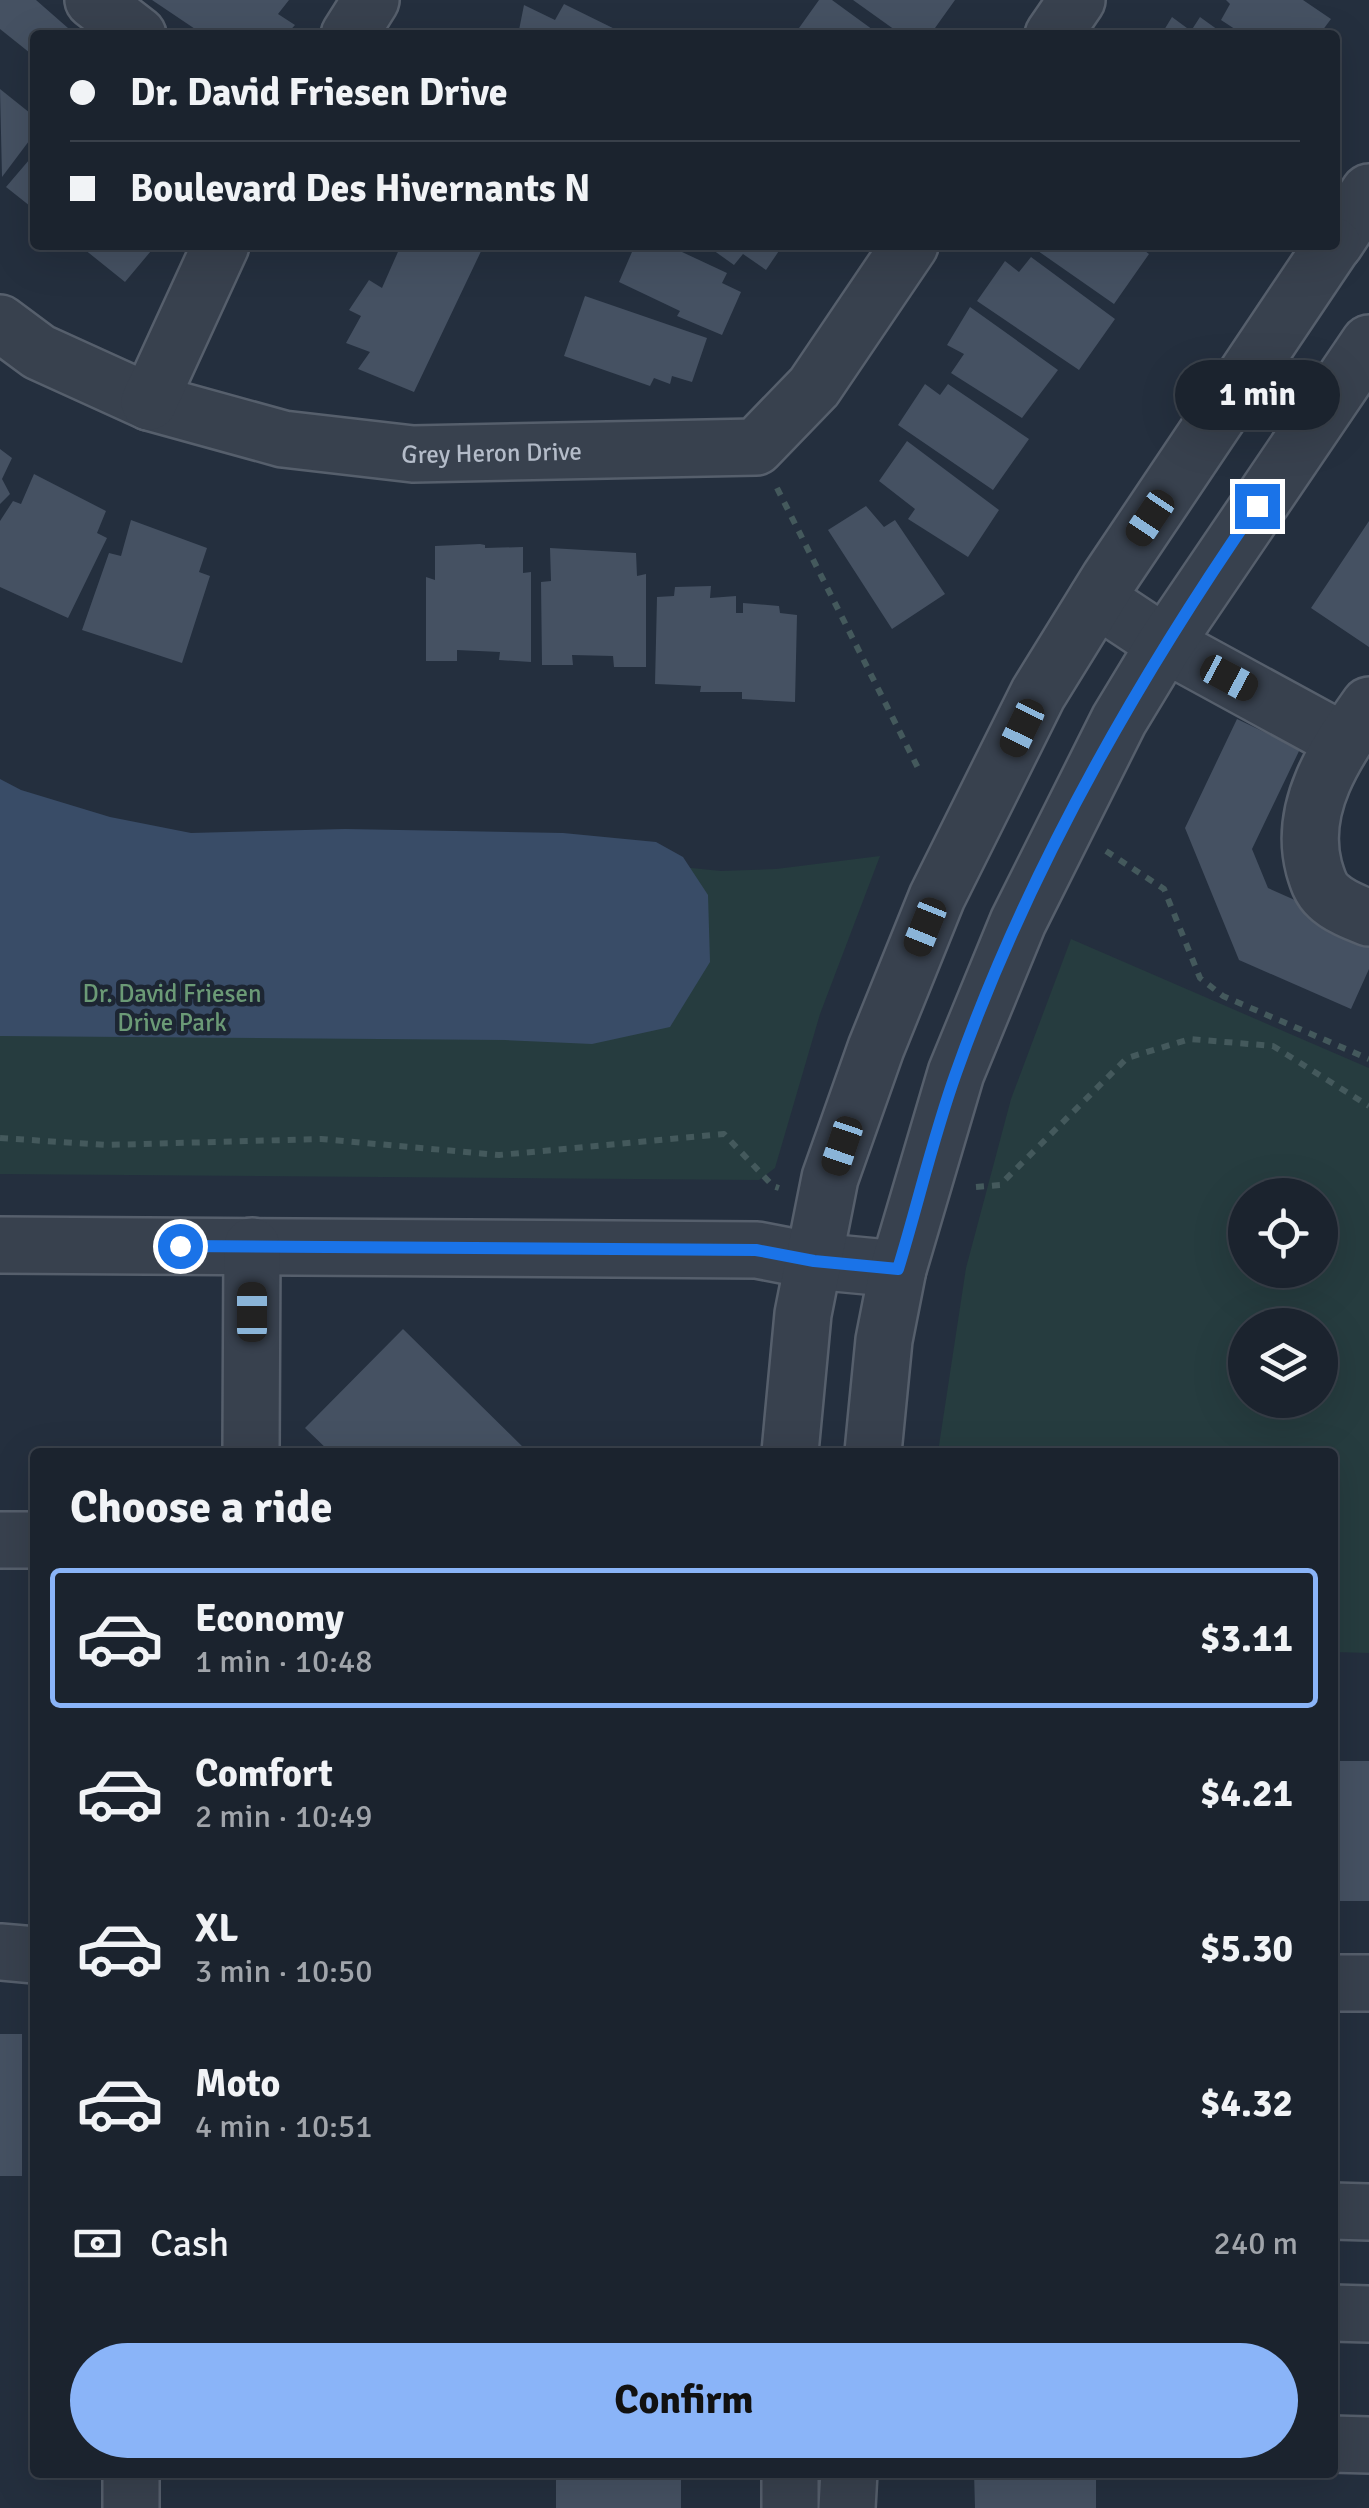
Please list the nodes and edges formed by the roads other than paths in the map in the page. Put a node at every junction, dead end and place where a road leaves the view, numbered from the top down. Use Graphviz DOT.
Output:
graph roads {
  1 [pos="93,0"];
  2 [pos="371,0"];
  3 [pos="1077,0"];
  4 [pos="132,30"];
  5 [pos="352,30"];
  6 [pos="1056,30"];
  7 [pos="1369,192"];
  8 [pos="1340,235"];
  9 [pos="219,250"];
  10 [pos="907,250"];
  11 [pos="1330,250"];
  12 [pos="0,323"];
  13 [pos="1369,343"];
  14 [pos="150,402"];
  15 [pos="1097,599"];
  16 [pos="1166,644"];
  17 [pos="1356,723"];
  18 [pos="1369,918"];
  19 [pos="0,1245"];
  20 [pos="252,1246"];
  21 [pos="814,1261"];
  22 [pos="898,1269"];
  23 [pos="251,1448"];
  24 [pos="790,1448"];
  25 [pos="873,1448"];
  26 [pos="0,1540"];
  27 [pos="30,1540"];
  28 [pos="0,1952"];
  29 [pos="30,1955"];
  30 [pos="1369,1982"];
  31 [pos="1338,1983"];
  32 [pos="1338,2211"];
  33 [pos="1369,2212"];
  34 [pos="1338,2313"];
  35 [pos="1369,2314"];
  36 [pos="1338,2444"];
  37 [pos="1369,2445"];
  38 [pos="131,2478"];
  39 [pos="790,2478"];
  40 [pos="849,2478"];
  41 [pos="131,2508"];
  42 [pos="790,2508"];
  43 [pos="847,2508"];
  1 -- 4 [label="street"];
  2 -- 5 [label="street"];
  3 -- 6 [label="street"];
  7 -- 8 [label="street"];
  9 -- 14 [label="street"];
  10 -- 14 [label="street, Grey Heron Drive"];
  11 -- 15 [label="street"];
  12 -- 14 [label="street, Grey Heron Drive"];
  13 -- 16 [label="street"];
  15 -- 16 [label="street"];
  15 -- 21 [label="street"];
  16 -- 17 [label="street"];
  16 -- 22 [label="street"];
  17 -- 18 [label="street"];
  19 -- 20 [label="street"];
  20 -- 21 [label="street"];
  20 -- 23 [label="street"];
  21 -- 22 [label="street"];
  21 -- 24 [label="street"];
  22 -- 25 [label="street"];
  26 -- 27 [label="street"];
  28 -- 29 [label="street"];
  30 -- 31 [label="street"];
  32 -- 33 [label="street"];
  34 -- 35 [label="street"];
  36 -- 37 [label="street"];
  38 -- 41 [label="street"];
  39 -- 42 [label="street"];
  40 -- 43 [label="street"];
}
